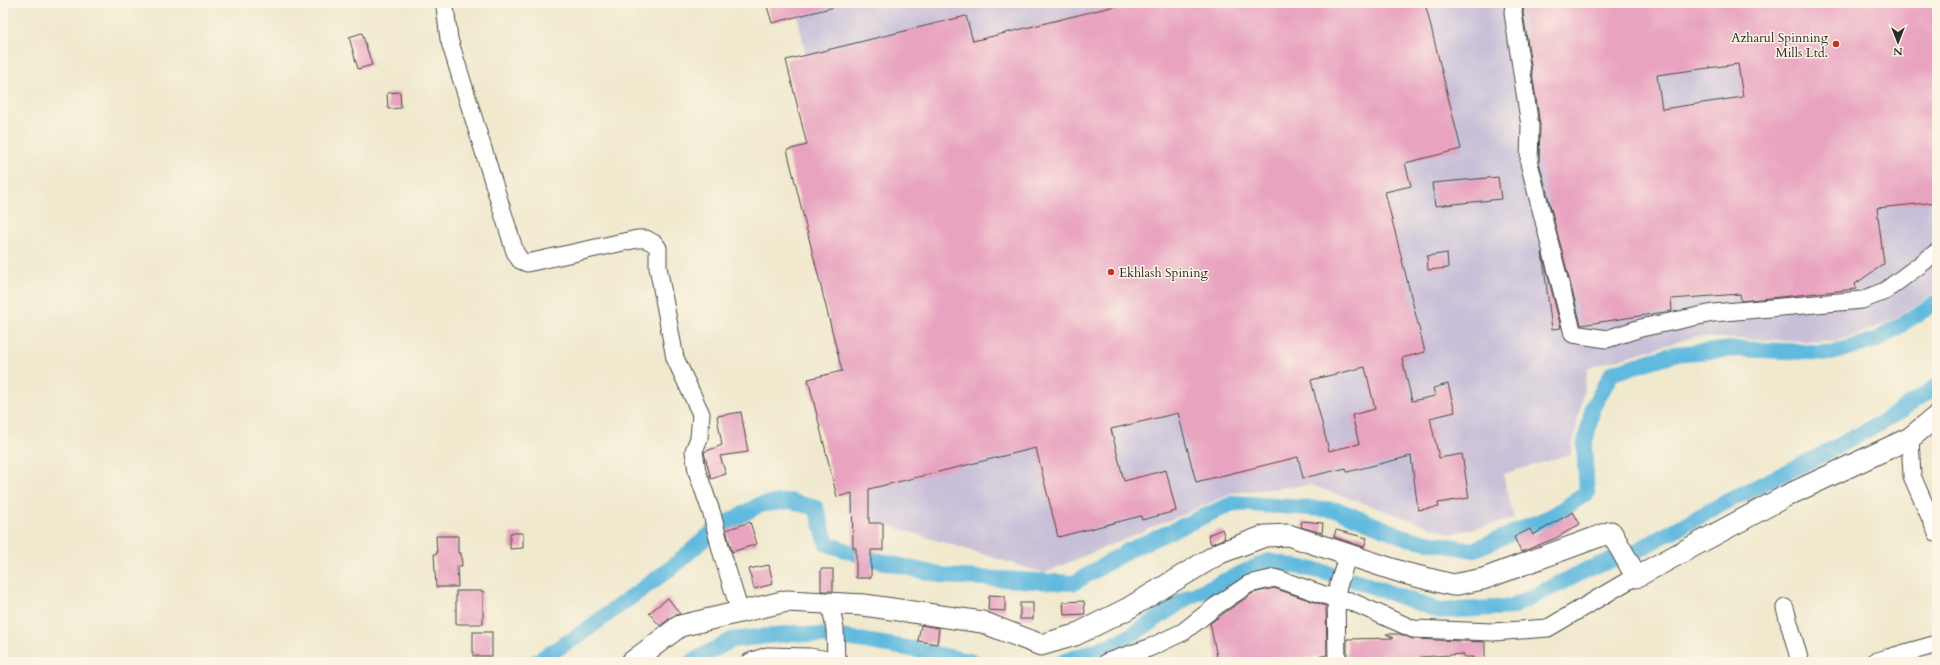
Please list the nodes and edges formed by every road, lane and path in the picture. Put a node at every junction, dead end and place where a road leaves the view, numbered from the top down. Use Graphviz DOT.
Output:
graph roads {
  1 [pos="446,3"];
  2 [pos="1514,3"];
  3 [pos="1937,252"];
  4 [pos="1937,416"];
  5 [pos="1910,438"];
  6 [pos="1937,533"];
  7 [pos="1348,554"];
  8 [pos="1636,576"];
  9 [pos="1336,596"];
  10 [pos="830,603"];
  11 [pos="1785,608"];
  12 [pos="740,612"];
  13 [pos="1937,644"];
  14 [pos="837,660"];
  15 [pos="632,662"];
  16 [pos="750,662"];
  17 [pos="1107,662"];
  18 [pos="1337,662"];
  19 [pos="1800,662"];
  20 [pos="1874,662"];
  1 -- 12 [label="street"];
  2 -- 3 [label="street"];
  4 -- 5 [label="street"];
  5 -- 6 [label="street"];
  5 -- 8 [label="street"];
  7 -- 8 [label="street"];
  7 -- 9 [label="street"];
  7 -- 10 [label="street"];
  8 -- 9 [label="street"];
  9 -- 17 [label="street"];
  9 -- 18 [label="street"];
  10 -- 12 [label="street"];
  10 -- 14 [label="street"];
  11 -- 19 [label="street"];
  12 -- 15 [label="street"];
  13 -- 20 [label="street"];
  14 -- 16 [label="street"];
}
